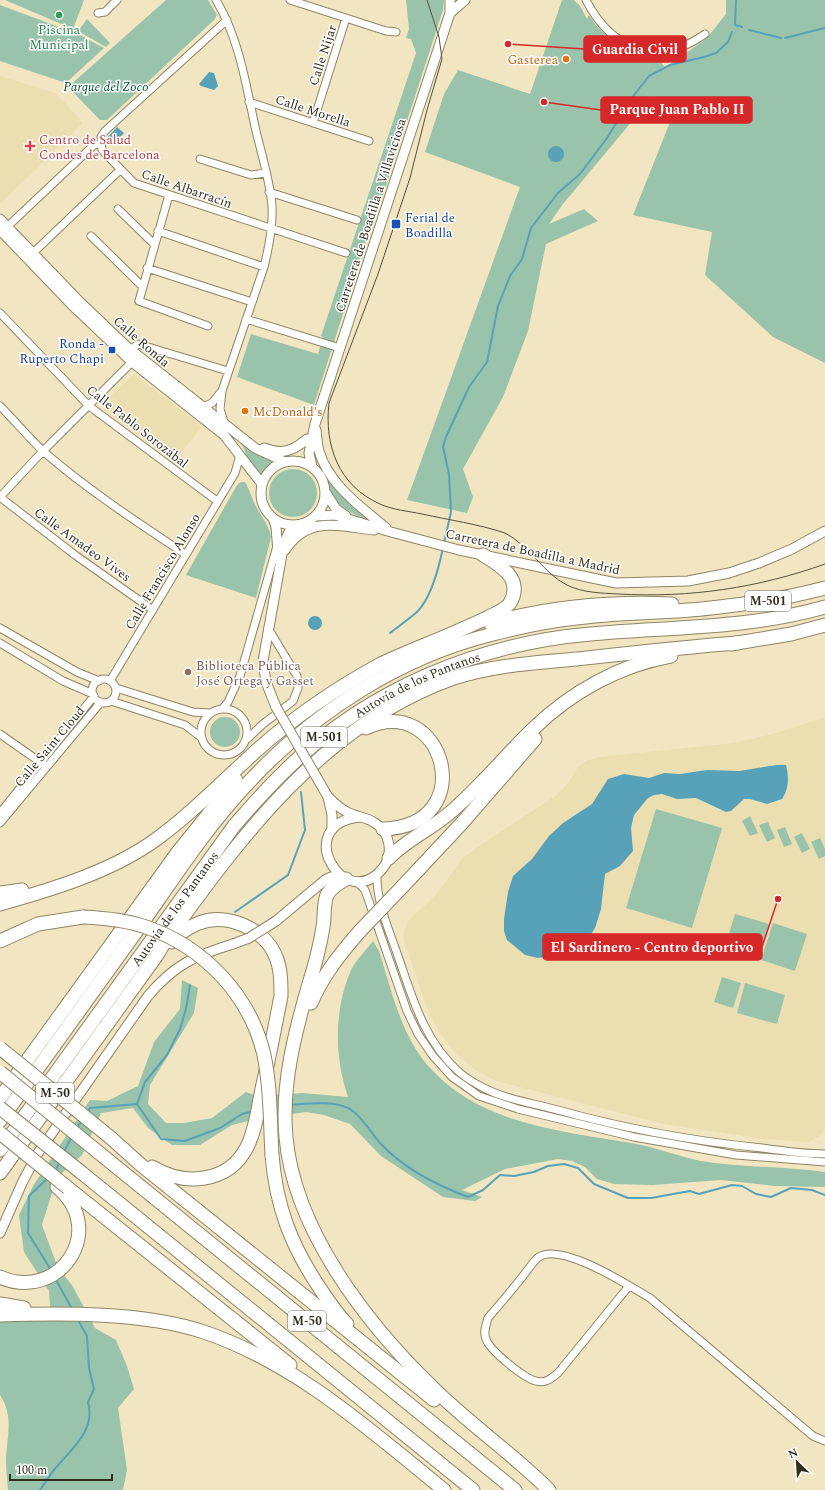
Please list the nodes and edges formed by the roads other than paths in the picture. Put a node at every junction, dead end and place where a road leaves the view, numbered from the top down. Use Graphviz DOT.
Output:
graph roads {
  1 [pos="118,0"];
  2 [pos="216,0"];
  3 [pos="290,0"];
  4 [pos="450,0"];
  5 [pos="465,0"];
  6 [pos="586,0"];
  7 [pos="98,13"];
  8 [pos="450,13"];
  9 [pos="346,18"];
  10 [pos="227,20"];
  11 [pos="396,32"];
  12 [pos="704,34"];
  13 [pos="250,102"];
  14 [pos="313,122"];
  15 [pos="369,141"];
  16 [pos="100,144"];
  17 [pos="200,159"];
  18 [pos="120,170"];
  19 [pos="266,173"];
  20 [pos="269,192"];
  21 [pos="169,195"];
  22 [pos="118,209"];
  23 [pos="0,219"];
  24 [pos="357,220"];
  25 [pos="271,229"];
  26 [pos="158,231"];
  27 [pos="3,232"];
  28 [pos="91,236"];
  29 [pos="154,244"];
  30 [pos="33,253"];
  31 [pos="346,253"];
  32 [pos="264,267"];
  33 [pos="147,268"];
  34 [pos="142,286"];
  35 [pos="252,302"];
  36 [pos="0,313"];
  37 [pos="246,319"];
  38 [pos="208,326"];
  39 [pos="340,348"];
  40 [pos="130,350"];
  41 [pos="132,362"];
  42 [pos="228,371"];
  43 [pos="222,391"];
  44 [pos="216,399"];
  45 [pos="0,406"];
  46 [pos="89,406"];
  47 [pos="203,407"];
  48 [pos="220,419"];
  49 [pos="315,424"];
  50 [pos="308,439"];
  51 [pos="245,440"];
  52 [pos="43,451"];
  53 [pos="240,455"];
  54 [pos="289,462"];
  55 [pos="249,467"];
  56 [pos="312,467"];
  57 [pos="235,473"];
  58 [pos="262,484"];
  59 [pos="326,493"];
  60 [pos="0,497"];
  61 [pos="217,501"];
  62 [pos="316,516"];
  63 [pos="273,518"];
  64 [pos="350,519"];
  65 [pos="297,525"];
  66 [pos="825,531"];
  67 [pos="391,532"];
  68 [pos="278,542"];
  69 [pos="185,554"];
  70 [pos="282,554"];
  71 [pos="483,555"];
  72 [pos="278,571"];
  73 [pos="825,588"];
  74 [pos="825,607"];
  75 [pos="710,609"];
  76 [pos="153,610"];
  77 [pos="825,625"];
  78 [pos="268,626"];
  79 [pos="0,628"];
  80 [pos="452,632"];
  81 [pos="738,643"];
  82 [pos="0,644"];
  83 [pos="99,681"];
  84 [pos="110,681"];
  85 [pos="598,682"];
  86 [pos="116,688"];
  87 [pos="94,695"];
  88 [pos="111,701"];
  89 [pos="101,702"];
  90 [pos="222,708"];
  91 [pos="210,713"];
  92 [pos="293,722"];
  93 [pos="0,734"];
  94 [pos="202,739"];
  95 [pos="345,739"];
  96 [pos="246,741"];
  97 [pos="43,764"];
  98 [pos="328,797"];
  99 [pos="3,814"];
  100 [pos="360,817"];
  101 [pos="0,823"];
  102 [pos="383,829"];
  103 [pos="332,830"];
  104 [pos="389,858"];
  105 [pos="328,860"];
  106 [pos="377,874"];
  107 [pos="84,876"];
  108 [pos="348,878"];
  109 [pos="314,889"];
  110 [pos="0,893"];
  111 [pos="0,904"];
  112 [pos="0,941"];
  113 [pos="157,955"];
  114 [pos="0,1048"];
  115 [pos="293,1052"];
  116 [pos="0,1072"];
  117 [pos="0,1098"];
  118 [pos="0,1108"];
  119 [pos="0,1121"];
  120 [pos="0,1133"];
  121 [pos="0,1139"];
  122 [pos="123,1148"];
  123 [pos="0,1150"];
  124 [pos="825,1154"];
  125 [pos="825,1162"];
  126 [pos="0,1173"];
  127 [pos="0,1233"];
  128 [pos="0,1277"];
  129 [pos="629,1286"];
  130 [pos="0,1304"];
  131 [pos="0,1315"];
  132 [pos="108,1316"];
  133 [pos="373,1350"];
  134 [pos="351,1416"];
  135 [pos="825,1441"];
  136 [pos="444,1490"];
  137 [pos="473,1490"];
  138 [pos="515,1490"];
  139 [pos="548,1490"];
  1 -- 7 [label="street"];
  2 -- 10 [label="street"];
  3 -- 9 [label="street"];
  4 -- 8 [label="street, Carretera de Boadilla a Villaviciosa"];
  5 -- 8 [label="street"];
  6 -- 12 [label="street"];
  8 -- 39 [label="street, Carretera de Boadilla a Villaviciosa"];
  9 -- 11 [label="street"];
  9 -- 14 [label="street, Calle Nijar"];
  10 -- 13 [label="street"];
  10 -- 16 [label="street"];
  13 -- 14 [label="street, Calle Morella"];
  13 -- 19 [label="street"];
  14 -- 15 [label="street, Calle Morella"];
  16 -- 18 [label="street, Calle Albarracín"];
  16 -- 27 [label="street"];
  17 -- 19 [label="street"];
  18 -- 21 [label="street, Calle Albarracín"];
  18 -- 30 [label="street"];
  19 -- 20 [label="street"];
  20 -- 24 [label="street"];
  20 -- 25 [label="street"];
  21 -- 25 [label="street, Calle Albarracín"];
  21 -- 26 [label="street"];
  22 -- 29 [label="street"];
  23 -- 27 [label="street, Calle Ronda"];
  25 -- 31 [label="street, Calle Albarracín"];
  25 -- 32 [label="street"];
  26 -- 29 [label="street"];
  26 -- 32 [label="street"];
  27 -- 30 [label="street, Calle Ronda"];
  27 -- 41 [label="street, Calle Ronda"];
  28 -- 34 [label="street"];
  29 -- 33 [label="street"];
  30 -- 40 [label="street, Calle Ronda"];
  32 -- 35 [label="street"];
  33 -- 34 [label="street"];
  33 -- 35 [label="street"];
  34 -- 38 [label="street"];
  35 -- 37 [label="street"];
  36 -- 46 [label="street, Calle Pablo Sorozábal"];
  37 -- 39 [label="street"];
  37 -- 42 [label="street"];
  39 -- 49 [label="street, Carretera de Boadilla a Villaviciosa"];
  40 -- 42 [label="street"];
  40 -- 47 [label="street, Calle Ronda"];
  41 -- 46 [label="street"];
  41 -- 53 [label="street, Calle Ronda"];
  42 -- 43 [label="street"];
  43 -- 44 [label="street"];
  43 -- 48 [label="street"];
  44 -- 47 [label="street"];
  44 -- 48 [label="street"];
  45 -- 52 [label="street"];
  46 -- 52 [label="street"];
  46 -- 61 [label="street, Calle Pablo Sorozábal"];
  47 -- 48 [label="street, Calle Ronda"];
  48 -- 51 [label="street, Calle Ronda"];
  49 -- 50 [label="street, Carretera de Boadilla a Villaviciosa"];
  49 -- 56 [label="street, Carretera de Boadilla a Villaviciosa"];
  49 -- 67 [label="street"];
  50 -- 51 [label="street"];
  50 -- 54 [label="street, Carretera de Boadilla a Villaviciosa"];
  51 -- 54 [label="street, Calle Ronda"];
  52 -- 60 [label="street"];
  52 -- 69 [label="street"];
  53 -- 55 [label="street, Calle Ronda"];
  53 -- 57 [label="street, Calle Francisco Alonso"];
  54 -- 56 [label="street"];
  54 -- 58 [label="street"];
  55 -- 57 [label="street"];
  55 -- 58 [label="street, Calle Ronda"];
  56 -- 59 [label="street"];
  57 -- 61 [label="street, Calle Francisco Alonso"];
  58 -- 63 [label="street"];
  59 -- 62 [label="street"];
  59 -- 64 [label="street, Carretera de Boadilla a Madrid"];
  60 -- 76 [label="street, Calle Amadeo Vives"];
  61 -- 69 [label="street, Calle Francisco Alonso"];
  62 -- 64 [label="street, Carretera de Boadilla a Madrid"];
  62 -- 65 [label="street"];
  63 -- 65 [label="street"];
  63 -- 68 [label="street"];
  64 -- 67 [label="street, Carretera de Boadilla a Madrid"];
  65 -- 70 [label="street"];
  66 -- 71 [label="street, Carretera de Boadilla a Madrid"];
  67 -- 70 [label="street"];
  67 -- 71 [label="street, Carretera de Boadilla a Madrid"];
  68 -- 72 [label="street"];
  68 -- 90 [label="street"];
  69 -- 76 [label="street, Calle Francisco Alonso"];
  70 -- 72 [label="street"];
  71 -- 80 [label="highway"];
  72 -- 78 [label="street"];
  73 -- 75 [label="highway, Autovía de los Pantanos / M-501"];
  74 -- 123 [label="highway, Autovía de los Pantanos / M-501"];
  75 -- 80 [label="highway"];
  75 -- 119 [label="highway, Autovía de los Pantanos / M-501"];
  76 -- 84 [label="street, Calle Francisco Alonso"];
  77 -- 81 [label="highway"];
  78 -- 96 [label="street"];
  78 -- 98 [label="street, bridge"];
  79 -- 83 [label="street"];
  80 -- 92 [label="highway"];
  81 -- 85 [label="highway"];
  81 -- 95 [label="highway"];
  82 -- 87 [label="street"];
  83 -- 84 [label="street"];
  83 -- 87 [label="street"];
  84 -- 86 [label="street"];
  85 -- 104 [label="highway"];
  85 -- 115 [label="highway, bridge"];
  86 -- 88 [label="street"];
  86 -- 91 [label="street"];
  87 -- 89 [label="street"];
  87 -- 97 [label="street, Calle Saint Cloud"];
  88 -- 89 [label="street"];
  88 -- 94 [label="street"];
  89 -- 97 [label="street, Calle Saint Cloud"];
  90 -- 91 [label="street"];
  90 -- 96 [label="street"];
  91 -- 94 [label="street"];
  92 -- 107 [label="highway"];
  92 -- 117 [label="highway"];
  93 -- 97 [label="street"];
  94 -- 96 [label="street"];
  95 -- 102 [label="highway"];
  95 -- 113 [label="highway"];
  97 -- 99 [label="street, Calle Saint Cloud"];
  98 -- 100 [label="street"];
  98 -- 103 [label="street"];
  99 -- 101 [label="street, Calle Saint Cloud"];
  100 -- 102 [label="street"];
  100 -- 103 [label="street"];
  102 -- 104 [label="street"];
  103 -- 105 [label="street"];
  104 -- 106 [label="street"];
  105 -- 108 [label="street"];
  105 -- 109 [label="street"];
  106 -- 108 [label="street"];
  106 -- 124 [label="street"];
  107 -- 110 [label="highway"];
  107 -- 111 [label="highway"];
  108 -- 109 [label="street"];
  108 -- 115 [label="highway"];
  108 -- 125 [label="street"];
  109 -- 127 [label="street, bridge"];
  112 -- 133 [label="highway, bridge"];
  113 -- 122 [label="highway, bridge"];
  113 -- 126 [label="highway"];
  114 -- 122 [label="highway, M-50, bridge"];
  115 -- 139 [label="highway"];
  116 -- 138 [label="highway, M-50, bridge"];
  118 -- 137 [label="highway, M-50, bridge"];
  120 -- 134 [label="highway, bridge"];
  121 -- 128 [label="highway"];
  122 -- 133 [label="highway, M-50"];
  129 -- 129 [label="street"];
  129 -- 135 [label="street"];
  130 -- 132 [label="highway"];
  131 -- 132 [label="highway"];
  132 -- 134 [label="highway"];
  133 -- 139 [label="highway, M-50"];
  134 -- 136 [label="highway"];
}
